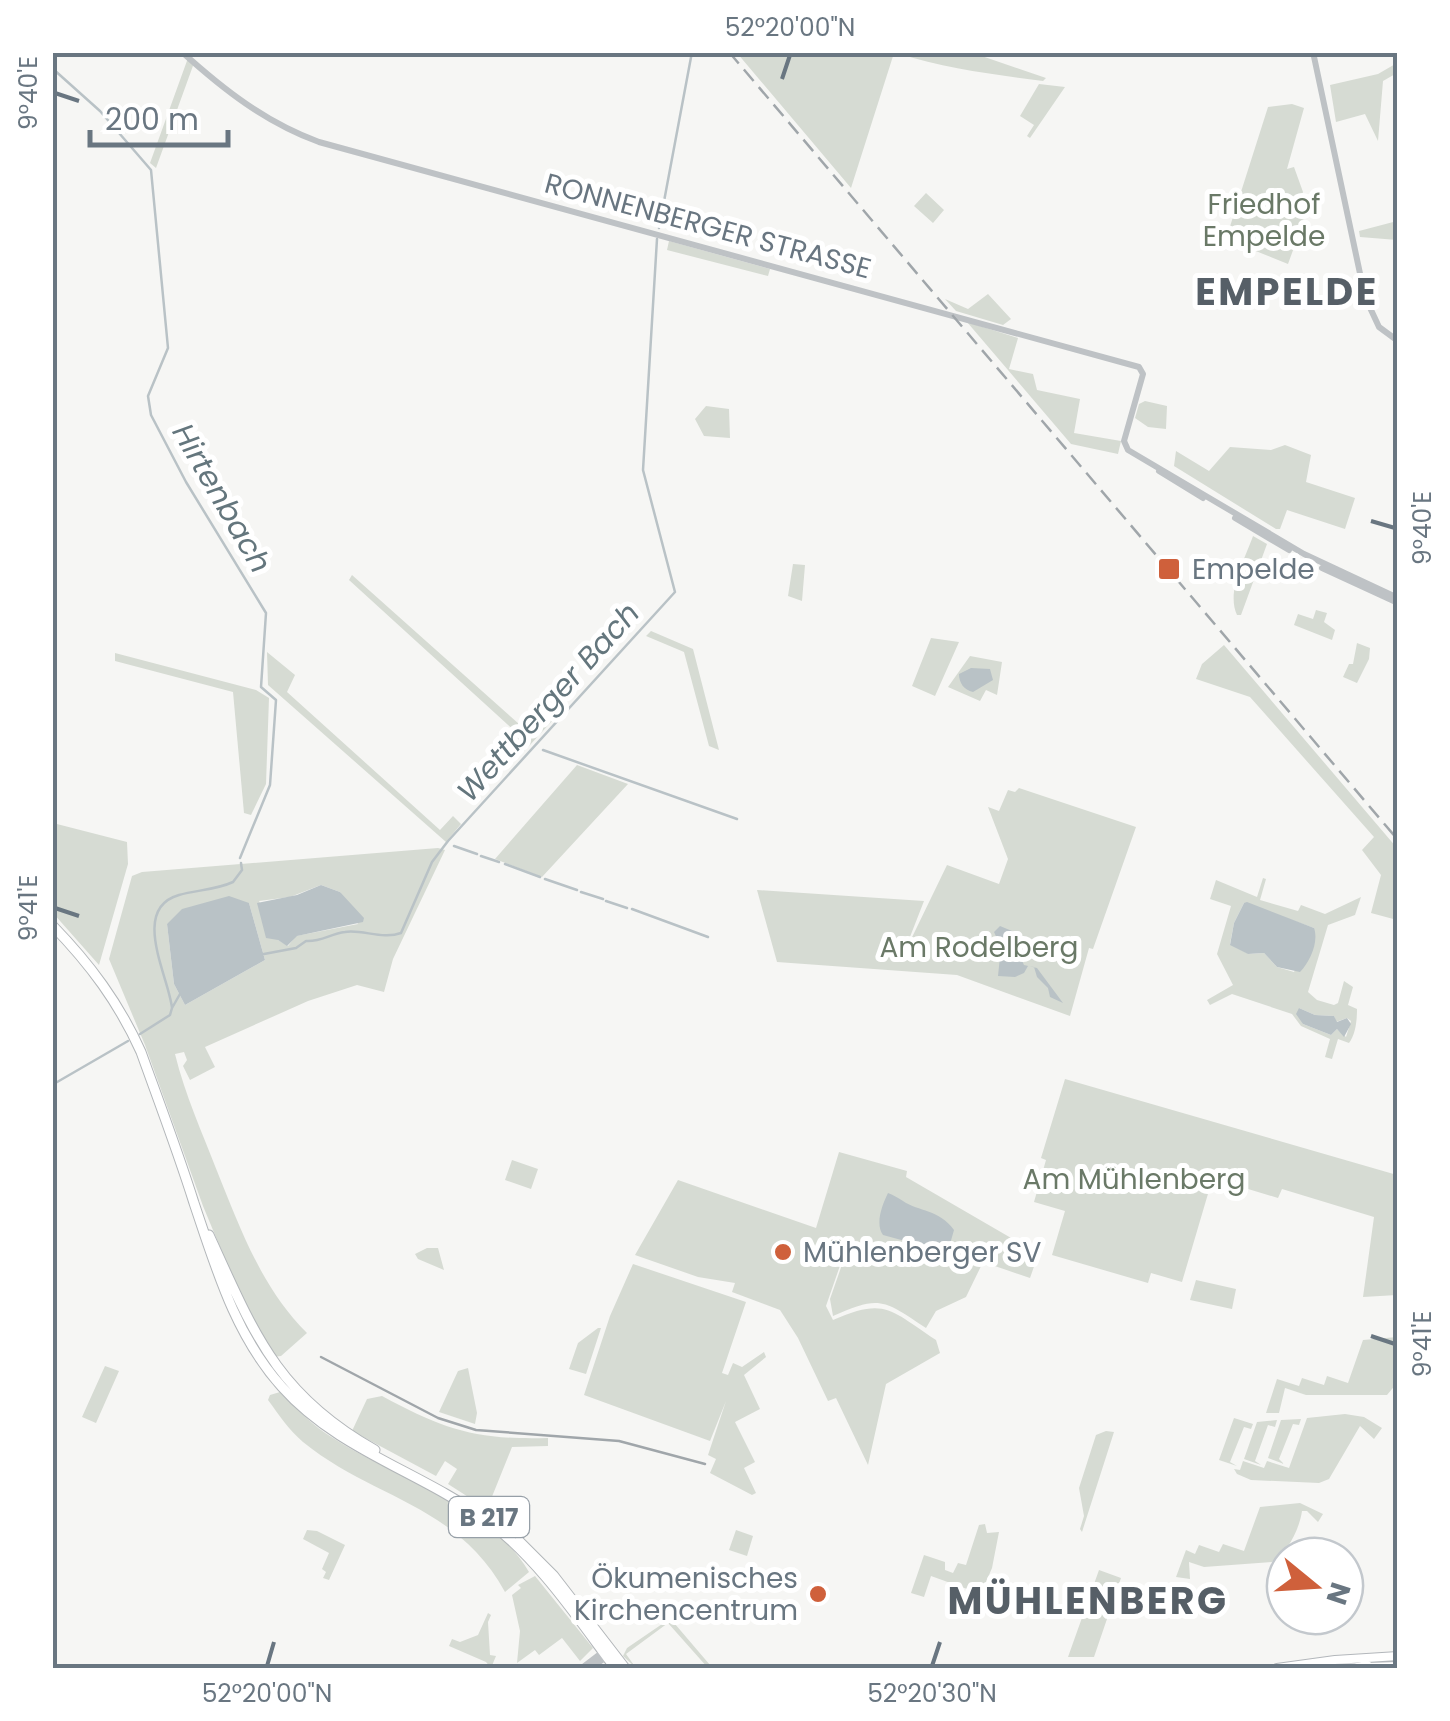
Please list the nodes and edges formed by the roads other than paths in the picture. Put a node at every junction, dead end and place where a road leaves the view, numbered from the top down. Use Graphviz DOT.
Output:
graph roads {
  1 [pos="182,52"];
  2 [pos="1314,52"];
  3 [pos="1398,342"];
  4 [pos="1398,601"];
  5 [pos="52,925"];
  6 [pos="608,1654"];
  7 [pos="1398,1656"];
  8 [pos="1296,1666"];
  9 [pos="1398,1666"];
  10 [pos="582,1668"];
  11 [pos="590,1668"];
  12 [pos="615,1668"];
  13 [pos="625,1668"];
  14 [pos="1277,1668"];
  15 [pos="1337,1668"];
  16 [pos="1362,1668"];
  1 -- 4 [label="street, RONNENBERGER STRASSE"];
  2 -- 3 [label="street"];
  5 -- 6 [label="main road, B 217"];
  6 -- 10 [label="street"];
  6 -- 11 [label="street"];
  6 -- 12 [label="main road, B 217"];
  6 -- 13 [label="main road, B 217"];
  7 -- 8 [label="main road"];
  8 -- 14 [label="main road"];
  9 -- 16 [label="main road"];
  15 -- 16 [label="main road"];
}
